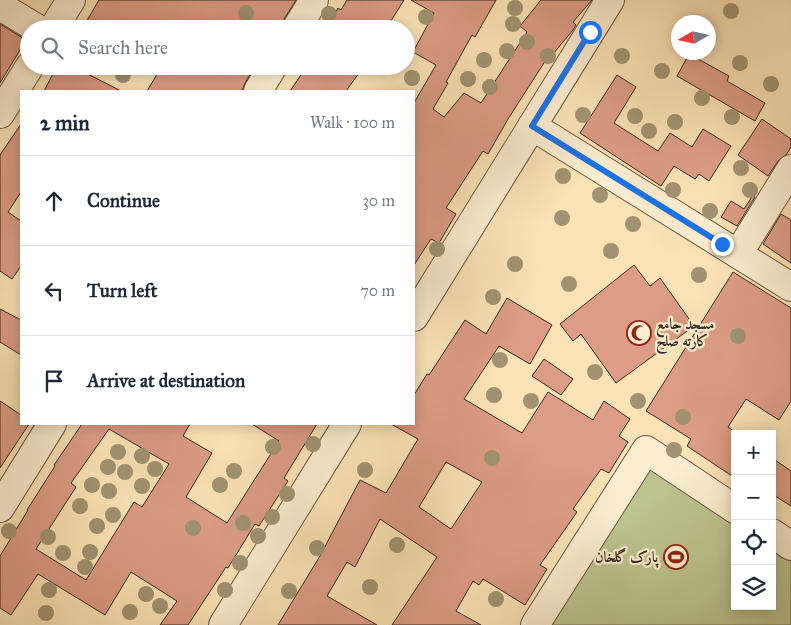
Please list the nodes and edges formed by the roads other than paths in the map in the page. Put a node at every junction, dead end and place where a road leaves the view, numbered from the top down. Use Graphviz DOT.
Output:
graph roads {
  1 [pos="72,0"];
  2 [pos="314,0"];
  3 [pos="610,0"];
  4 [pos="0,6"];
  5 [pos="23,20"];
  6 [pos="60,20"];
  7 [pos="302,20"];
  8 [pos="24,75"];
  9 [pos="268,75"];
  10 [pos="259,90"];
  11 [pos="0,114"];
  12 [pos="532,126"];
  13 [pos="791,169"];
  14 [pos="738,254"];
  15 [pos="791,287"];
  16 [pos="415,315"];
  17 [pos="51,425"];
  18 [pos="347,425"];
  19 [pos="731,506"];
  20 [pos="0,508"];
  21 [pos="776,537"];
  22 [pos="791,546"];
  23 [pos="223,625"];
  24 [pos="535,625"];
  1 -- 6 [label="street"];
  2 -- 7 [label="street"];
  3 -- 12 [label="street"];
  4 -- 5 [label="street"];
  8 -- 11 [label="street"];
  9 -- 10 [label="street"];
  12 -- 14 [label="street"];
  12 -- 16 [label="street"];
  13 -- 14 [label="street"];
  14 -- 15 [label="street"];
  17 -- 20 [label="street"];
  18 -- 23 [label="street"];
  19 -- 24 [label="street"];
  21 -- 22 [label="street"];
}
